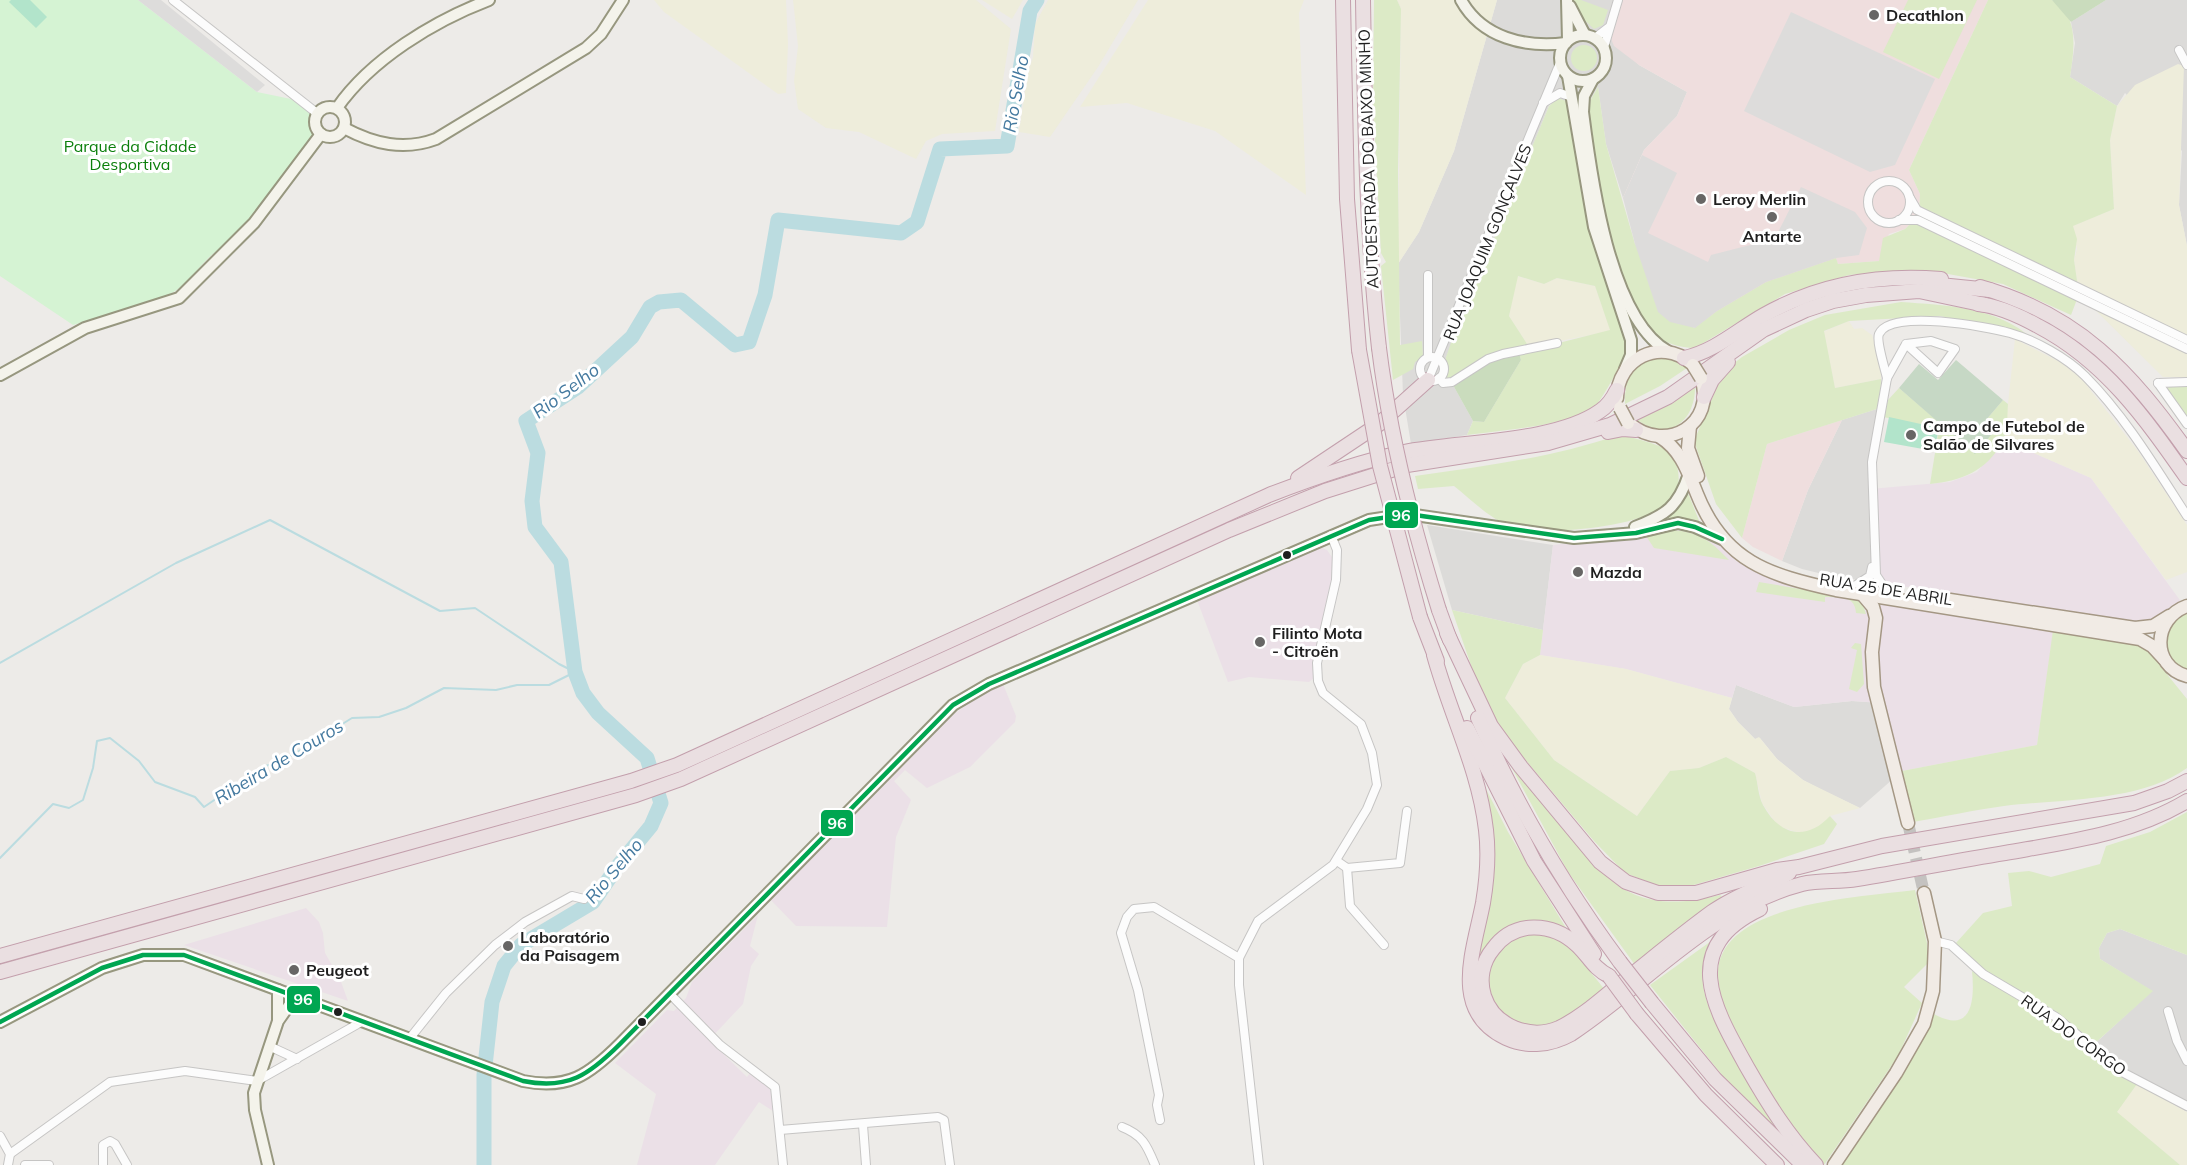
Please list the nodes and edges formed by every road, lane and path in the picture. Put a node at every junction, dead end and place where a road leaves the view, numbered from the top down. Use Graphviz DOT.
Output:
graph roads {
  1 [pos="173,0"];
  2 [pos="489,0"];
  3 [pos="623,0"];
  4 [pos="1343,0"];
  5 [pos="1363,0"];
  6 [pos="1461,0"];
  7 [pos="1567,0"];
  8 [pos="1618,0"];
  9 [pos="1609,27"];
  10 [pos="1590,36"];
  11 [pos="1567,41"];
  12 [pos="1540,46"];
  13 [pos="1604,47"];
  14 [pos="2179,50"];
  15 [pos="1560,61"];
  16 [pos="2187,65"];
  17 [pos="1568,76"];
  18 [pos="1593,79"];
  19 [pos="1572,97"];
  20 [pos="1543,103"];
  21 [pos="337,108"];
  22 [pos="318,114"];
  23 [pos="344,128"];
  24 [pos="321,134"];
  25 [pos="1910,198"];
  26 [pos="1899,220"];
  27 [pos="1428,275"];
  28 [pos="1989,290"];
  29 [pos="1985,305"];
  30 [pos="2187,340"];
  31 [pos="1557,343"];
  32 [pos="1906,345"];
  33 [pos="2187,349"];
  34 [pos="1669,352"];
  35 [pos="1428,357"];
  36 [pos="1438,359"];
  37 [pos="1688,361"];
  38 [pos="1624,370"];
  39 [pos="0,375"];
  40 [pos="1887,378"];
  41 [pos="1434,380"];
  42 [pos="2187,382"];
  43 [pos="1617,390"];
  44 [pos="1704,397"];
  45 [pos="2187,424"];
  46 [pos="1690,426"];
  47 [pos="1632,427"];
  48 [pos="1660,438"];
  49 [pos="2187,452"];
  50 [pos="1366,470"];
  51 [pos="1689,474"];
  52 [pos="2187,477"];
  53 [pos="1269,495"];
  54 [pos="2187,516"];
  55 [pos="1327,536"];
  56 [pos="1613,536"];
  57 [pos="1722,539"];
  58 [pos="1874,559"];
  59 [pos="1859,589"];
  60 [pos="1886,590"];
  61 [pos="1896,599"];
  62 [pos="2187,606"];
  63 [pos="2169,616"];
  64 [pos="1876,618"];
  65 [pos="1447,633"];
  66 [pos="1434,655"];
  67 [pos="2164,659"];
  68 [pos="2187,676"];
  69 [pos="2187,780"];
  70 [pos="2187,801"];
  71 [pos="1407,811"];
  72 [pos="1908,823"];
  73 [pos="1337,861"];
  74 [pos="1799,867"];
  75 [pos="1347,868"];
  76 [pos="1838,882"];
  77 [pos="1924,893"];
  78 [pos="584,899"];
  79 [pos="1935,941"];
  80 [pos="1384,945"];
  81 [pos="0,956"];
  82 [pos="1239,958"];
  83 [pos="0,972"];
  84 [pos="1609,976"];
  85 [pos="278,990"];
  86 [pos="669,993"];
  87 [pos="295,997"];
  88 [pos="2168,1011"];
  89 [pos="365,1020"];
  90 [pos="278,1021"];
  91 [pos="0,1022"];
  92 [pos="410,1038"];
  93 [pos="269,1046"];
  94 [pos="297,1059"];
  95 [pos="2187,1061"];
  96 [pos="257,1081"];
  97 [pos="2187,1104"];
  98 [pos="1160,1120"];
  99 [pos="863,1125"];
  100 [pos="1122,1127"];
  101 [pos="780,1130"];
  102 [pos="0,1136"];
  103 [pos="10,1154"];
  104 [pos="8,1165"];
  105 [pos="25,1165"];
  106 [pos="49,1165"];
  107 [pos="103,1165"];
  108 [pos="127,1165"];
  109 [pos="268,1165"];
  110 [pos="783,1165"];
  111 [pos="866,1165"];
  112 [pos="950,1165"];
  113 [pos="1155,1165"];
  114 [pos="1259,1165"];
  115 [pos="1777,1165"];
  116 [pos="1803,1165"];
  117 [pos="1816,1165"];
  118 [pos="1834,1165"];
  1 -- 22 [label="street"];
  2 -- 21 [label="main road"];
  3 -- 23 [label="main road"];
  4 -- 66 [label="highway, AUTOESTRADA DO BAIXO MINHO, bridge"];
  5 -- 65 [label="highway, AUTOESTRADA DO BAIXO MINHO, bridge"];
  6 -- 12 [label="main road"];
  7 -- 10 [label="main road"];
  7 -- 11 [label="main road"];
  8 -- 9 [label="street"];
  9 -- 10 [label="street"];
  9 -- 13 [label="street"];
  10 -- 11 [label="main road"];
  10 -- 13 [label="main road"];
  11 -- 12 [label="main road"];
  11 -- 15 [label="main road"];
  12 -- 15 [label="main road"];
  13 -- 18 [label="main road"];
  14 -- 16 [label="street"];
  15 -- 17 [label="main road"];
  15 -- 20 [label="street, RUA JOAQUIM GONÇALVES"];
  17 -- 18 [label="main road"];
  17 -- 19 [label="main road"];
  18 -- 34 [label="main road"];
  19 -- 20 [label="street"];
  19 -- 38 [label="main road"];
  20 -- 36 [label="street, RUA JOAQUIM GONÇALVES"];
  21 -- 22 [label="main road"];
  21 -- 23 [label="main road"];
  22 -- 24 [label="main road"];
  23 -- 24 [label="main road"];
  24 -- 39 [label="main road"];
  25 -- 26 [label="street"];
  25 -- 26 [label="street"];
  25 -- 30 [label="street"];
  26 -- 33 [label="street"];
  27 -- 35 [label="street"];
  28 -- 37 [label="highway"];
  28 -- 49 [label="highway"];
  28 -- 50 [label="highway"];
  29 -- 44 [label="highway"];
  29 -- 50 [label="highway"];
  29 -- 52 [label="highway"];
  31 -- 41 [label="street"];
  32 -- 32 [label="street"];
  32 -- 40 [label="street"];
  34 -- 37 [label="main road"];
  34 -- 38 [label="main road"];
  35 -- 36 [label="street"];
  35 -- 41 [label="street"];
  36 -- 41 [label="street, RUA JOAQUIM GONÇALVES"];
  37 -- 44 [label="main road, bridge"];
  38 -- 43 [label="main road"];
  40 -- 54 [label="street"];
  40 -- 58 [label="street"];
  41 -- 53 [label="highway"];
  42 -- 45 [label="street"];
  43 -- 47 [label="main road, bridge"];
  43 -- 50 [label="highway"];
  44 -- 46 [label="main road"];
  46 -- 48 [label="main road"];
  46 -- 59 [label="main road, RUA 25 DE ABRIL"];
  47 -- 48 [label="main road"];
  47 -- 50 [label="highway"];
  48 -- 51 [label="main road, RUA 25 DE ABRIL"];
  50 -- 53 [label="highway"];
  50 -- 83 [label="highway"];
  51 -- 56 [label="main road, RUA 25 DE ABRIL"];
  51 -- 57 [label="main road, RUA 25 DE ABRIL"];
  53 -- 81 [label="highway"];
  55 -- 56 [label="main road, RUA 25 DE ABRIL"];
  55 -- 73 [label="street"];
  55 -- 86 [label="main road, RUA 25 DE ABRIL"];
  56 -- 57 [label="main road, RUA 25 DE ABRIL"];
  57 -- 59 [label="main road, RUA 25 DE ABRIL"];
  58 -- 59 [label="street"];
  58 -- 60 [label="street"];
  59 -- 60 [label="main road, RUA 25 DE ABRIL"];
  59 -- 61 [label="main road, RUA 25 DE ABRIL"];
  59 -- 64 [label="main road"];
  60 -- 63 [label="main road, RUA 25 DE ABRIL"];
  61 -- 64 [label="main road"];
  61 -- 67 [label="main road, RUA 25 DE ABRIL"];
  62 -- 63 [label="main road, RUA 25 DE ABRIL"];
  63 -- 67 [label="main road"];
  64 -- 72 [label="main road"];
  65 -- 74 [label="highway"];
  65 -- 116 [label="highway, AUTOESTRADA DO BAIXO MINHO, bridge"];
  66 -- 76 [label="highway"];
  66 -- 84 [label="highway, AUTOESTRADA DO BAIXO MINHO"];
  67 -- 68 [label="main road, RUA 25 DE ABRIL"];
  69 -- 74 [label="highway"];
  70 -- 76 [label="highway"];
  71 -- 75 [label="street"];
  73 -- 75 [label="street"];
  73 -- 82 [label="street"];
  74 -- 84 [label="highway"];
  75 -- 80 [label="street"];
  76 -- 117 [label="highway"];
  77 -- 79 [label="main road"];
  78 -- 92 [label="street"];
  79 -- 97 [label="street, RUA DO CORGO"];
  79 -- 118 [label="main road"];
  82 -- 98 [label="street"];
  82 -- 114 [label="street"];
  84 -- 115 [label="highway, AUTOESTRADA DO BAIXO MINHO, bridge"];
  85 -- 87 [label="main road, RUA 25 DE ABRIL"];
  85 -- 90 [label="main road"];
  85 -- 91 [label="main road, RUA 25 DE ABRIL"];
  86 -- 92 [label="main road, RUA 25 DE ABRIL"];
  86 -- 101 [label="street"];
  87 -- 89 [label="main road, RUA 25 DE ABRIL"];
  87 -- 90 [label="main road"];
  88 -- 95 [label="street"];
  89 -- 92 [label="main road, RUA 25 DE ABRIL"];
  89 -- 94 [label="street"];
  90 -- 93 [label="main road"];
  93 -- 94 [label="street"];
  93 -- 96 [label="main road"];
  94 -- 96 [label="street"];
  96 -- 103 [label="street"];
  96 -- 109 [label="main road"];
  99 -- 101 [label="street"];
  99 -- 111 [label="street"];
  99 -- 112 [label="street"];
  100 -- 113 [label="street"];
  101 -- 110 [label="street"];
  102 -- 103 [label="street"];
  103 -- 104 [label="street"];
  105 -- 106 [label="street"];
  107 -- 108 [label="street"];
}
